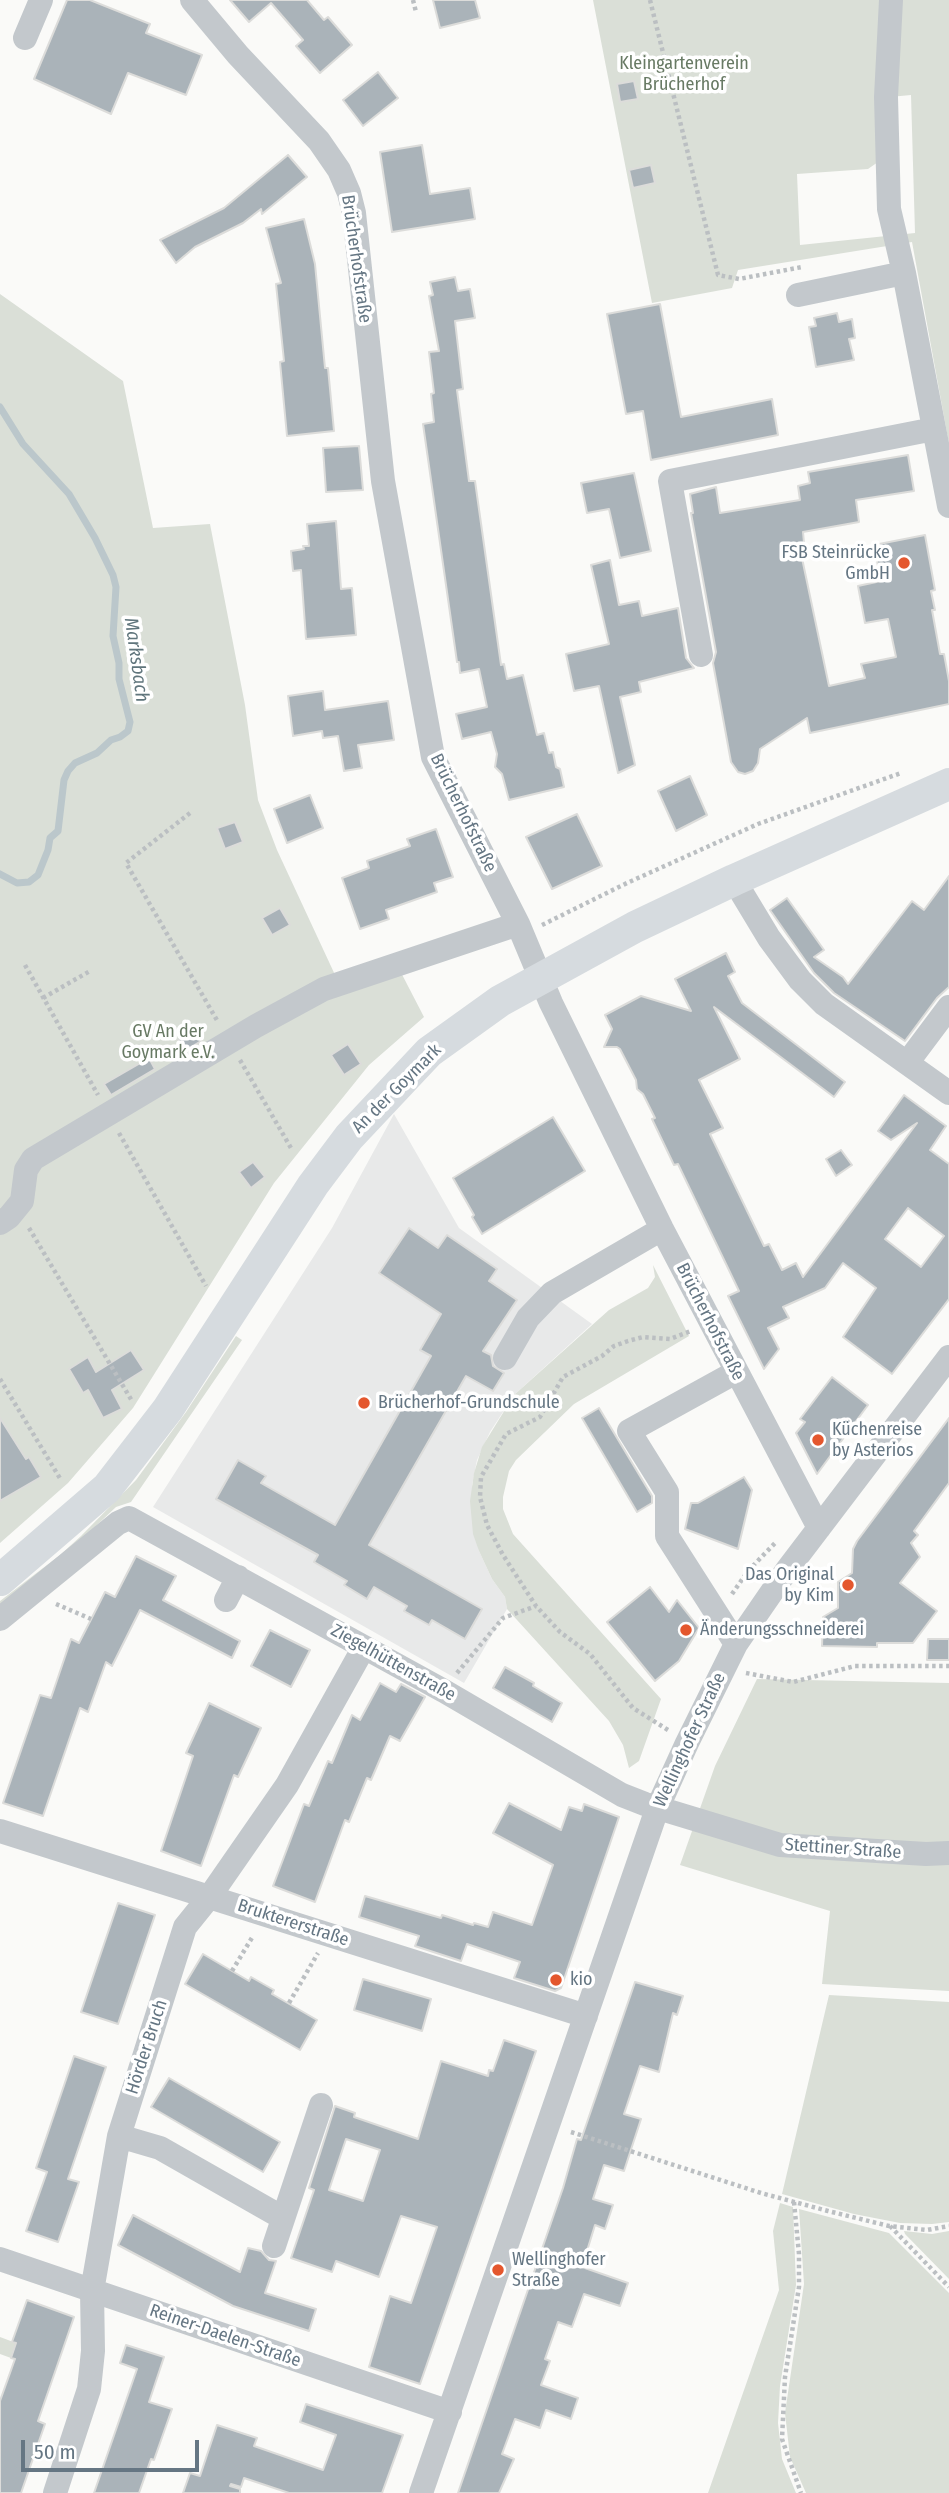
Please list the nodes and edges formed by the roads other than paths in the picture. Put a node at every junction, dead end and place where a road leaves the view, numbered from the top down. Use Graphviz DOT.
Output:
graph roads {
  1 [pos="41,0"];
  2 [pos="192,0"];
  3 [pos="891,0"];
  4 [pos="25,38"];
  5 [pos="904,273"];
  6 [pos="798,295"];
  7 [pos="934,429"];
  8 [pos="949,506"];
  9 [pos="701,655"];
  10 [pos="949,784"];
  11 [pos="734,880"];
  12 [pos="514,916"];
  13 [pos="424,938"];
  14 [pos="541,977"];
  15 [pos="949,1007"];
  16 [pos="907,1063"];
  17 [pos="949,1093"];
  18 [pos="8,1215"];
  19 [pos="662,1229"];
  20 [pos="505,1357"];
  21 [pos="949,1357"];
  22 [pos="736,1372"];
  23 [pos="819,1528"];
  24 [pos="238,1577"];
  25 [pos="0,1580"];
  26 [pos="226,1600"];
  27 [pos="0,1619"];
  28 [pos="736,1644"];
  29 [pos="364,1647"];
  30 [pos="657,1809"];
  31 [pos="0,1831"];
  32 [pos="949,1853"];
  33 [pos="210,1896"];
  34 [pos="586,2016"];
  35 [pos="321,2105"];
  36 [pos="119,2136"];
  37 [pos="283,2218"];
  38 [pos="274,2246"];
  39 [pos="1,2263"];
  40 [pos="92,2291"];
  41 [pos="450,2412"];
  42 [pos="55,2493"];
  43 [pos="421,2493"];
  1 -- 4 [label="street"];
  2 -- 12 [label="street, Brücherhofstraße"];
  3 -- 5 [label="street"];
  5 -- 6 [label="street"];
  5 -- 7 [label="street"];
  7 -- 8 [label="street"];
  7 -- 9 [label="street"];
  10 -- 11 [label="main road, An der Goymark"];
  11 -- 14 [label="main road, An der Goymark"];
  11 -- 16 [label="street"];
  12 -- 13 [label="street"];
  12 -- 14 [label="street, Brücherhofstraße"];
  12 -- 18 [label="street"];
  14 -- 19 [label="street, Brücherhofstraße"];
  14 -- 25 [label="main road, An der Goymark"];
  15 -- 16 [label="street"];
  16 -- 17 [label="street"];
  19 -- 20 [label="street"];
  19 -- 22 [label="street, Brücherhofstraße"];
  21 -- 23 [label="street, Wellinghofer Straße"];
  22 -- 23 [label="street, Brücherhofstraße"];
  22 -- 28 [label="street"];
  23 -- 28 [label="street, Wellinghofer Straße"];
  24 -- 26 [label="street"];
  24 -- 27 [label="street, Ziegelhüttenstraße"];
  24 -- 29 [label="street, Ziegelhüttenstraße"];
  28 -- 30 [label="street, Wellinghofer Straße"];
  29 -- 30 [label="street, Ziegelhüttenstraße"];
  29 -- 33 [label="street, Hörder Bruch"];
  30 -- 32 [label="street, Stettiner Straße"];
  30 -- 34 [label="street, Wellinghofer Straße"];
  31 -- 33 [label="street, Bruktererstraße"];
  33 -- 34 [label="street, Bruktererstraße"];
  33 -- 36 [label="street, Hörder Bruch"];
  34 -- 41 [label="street, Wellinghofer Straße"];
  35 -- 37 [label="street"];
  36 -- 37 [label="street"];
  36 -- 40 [label="street, Hörder Bruch"];
  37 -- 38 [label="street"];
  39 -- 40 [label="street, Reiner-Daelen-Straße"];
  40 -- 41 [label="street, Reiner-Daelen-Straße"];
  40 -- 42 [label="street, Hörder Bruch"];
  41 -- 43 [label="street, Wellinghofer Straße"];
}
